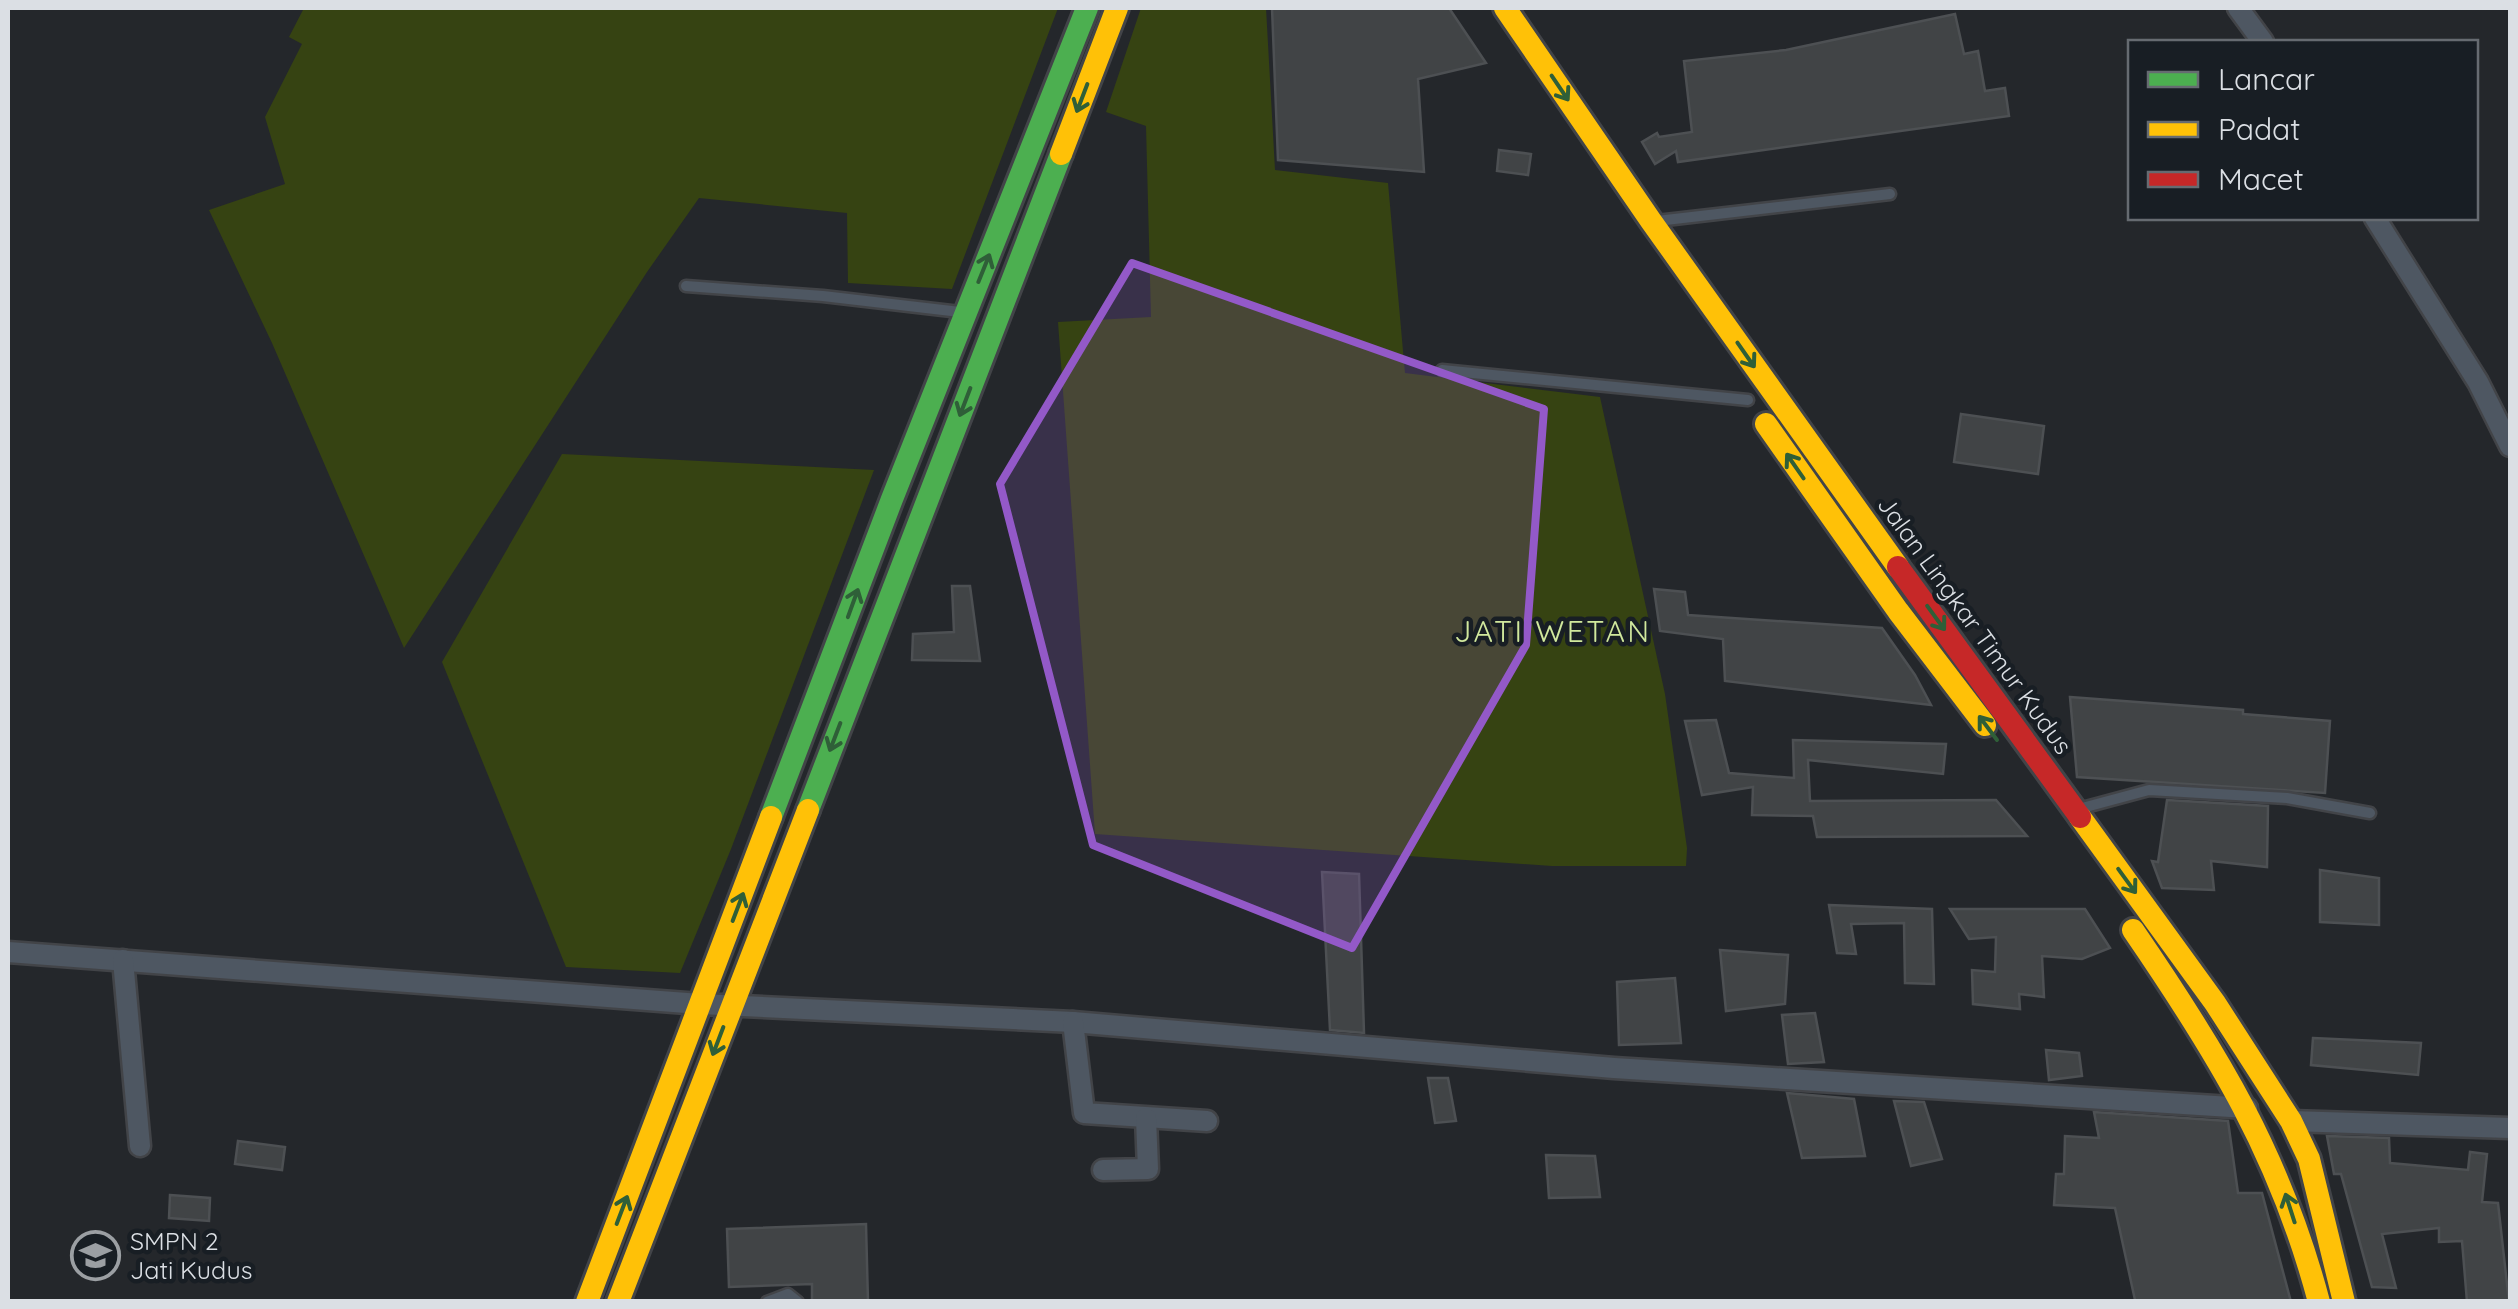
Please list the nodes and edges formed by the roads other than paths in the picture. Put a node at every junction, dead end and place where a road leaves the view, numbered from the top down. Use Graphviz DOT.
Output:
graph roads {
  1 [pos="1088,8"];
  2 [pos="1117,8"];
  3 [pos="1479,8"];
  4 [pos="1506,8"];
  5 [pos="2238,8"];
  6 [pos="2262,40"];
  7 [pos="1890,194"];
  8 [pos="2377,220"];
  9 [pos="1651,222"];
  10 [pos="686,286"];
  11 [pos="1682,304"];
  12 [pos="966,313"];
  13 [pos="1726,368"];
  14 [pos="1442,370"];
  15 [pos="1748,400"];
  16 [pos="2510,446"];
  17 [pos="2076,810"];
  18 [pos="2370,813"];
  19 [pos="8,952"];
  20 [pos="123,960"];
  21 [pos="700,1004"];
  22 [pos="732,1005"];
  23 [pos="1073,1022"];
  24 [pos="2247,1108"];
  25 [pos="1146,1118"];
  26 [pos="2291,1121"];
  27 [pos="1206,1122"];
  28 [pos="2510,1128"];
  29 [pos="140,1146"];
  30 [pos="1103,1170"];
  31 [pos="587,1302"];
  32 [pos="618,1302"];
  33 [pos="767,1302"];
  34 [pos="798,1302"];
  35 [pos="2318,1302"];
  36 [pos="2344,1302"];
  12 -- 1 [label="main road, one-way"];
  2 -- 22 [label="main road, one-way"];
  3 -- 11 [label="main road"];
  4 -- 9 [label="main road, Jalan Lingkar Timur Kudus, one-way"];
  5 -- 6 [label="street"];
  7 -- 9 [label="lane"];
  8 -- 16 [label="street"];
  9 -- 17 [label="main road, Jalan Lingkar Timur Kudus, one-way"];
  10 -- 12 [label="lane"];
  21 -- 12 [label="main road, one-way"];
  13 -- 15 [label="main road, Jalan Lingkar Timur Kudus"];
  14 -- 15 [label="lane"];
  24 -- 15 [label="main road, Jalan Lingkar Timur Kudus, one-way"];
  17 -- 18 [label="lane"];
  17 -- 26 [label="main road, Jalan Lingkar Timur Kudus, one-way"];
  19 -- 20 [label="street"];
  20 -- 21 [label="street"];
  20 -- 29 [label="street"];
  21 -- 22 [label="street"];
  31 -- 21 [label="main road, one-way"];
  22 -- 23 [label="street"];
  22 -- 32 [label="main road, one-way"];
  23 -- 24 [label="street"];
  23 -- 25 [label="street"];
  35 -- 24 [label="main road, Jalan Lingkar Timur Kudus, one-way"];
  25 -- 27 [label="street"];
  25 -- 30 [label="street"];
  26 -- 28 [label="street"];
  26 -- 36 [label="main road, Jalan Lingkar Timur Kudus"];
  33 -- 34 [label="lane"];
}
